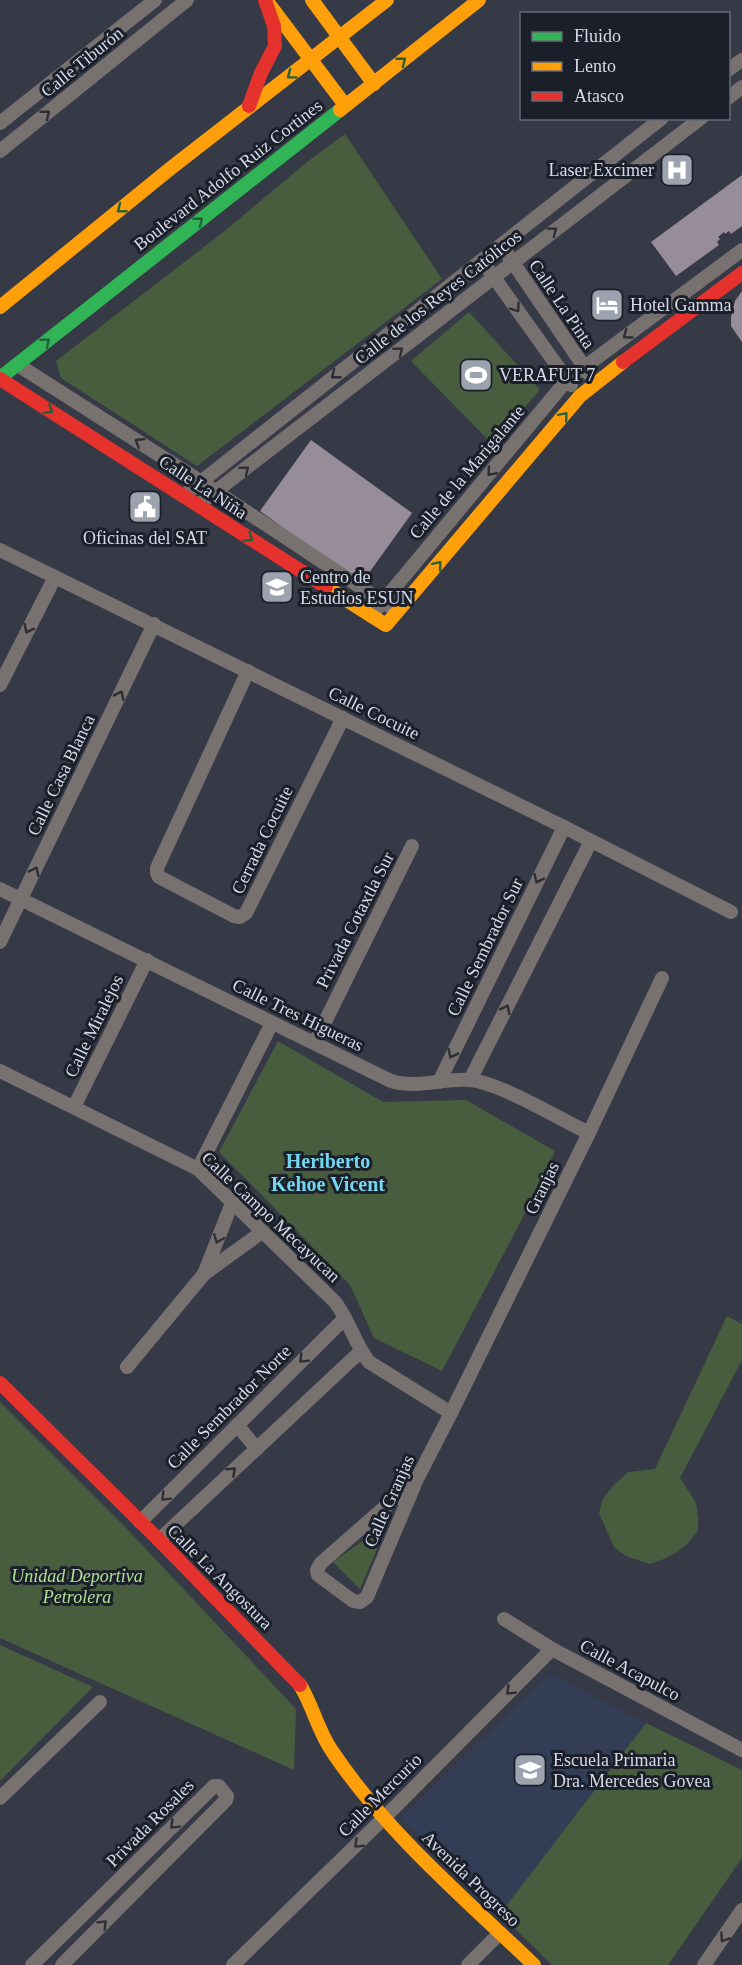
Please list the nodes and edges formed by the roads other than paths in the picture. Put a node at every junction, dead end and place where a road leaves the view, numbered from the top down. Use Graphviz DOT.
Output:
graph roads {
  1 [pos="155,0"];
  2 [pos="187,0"];
  3 [pos="266,0"];
  4 [pos="312,0"];
  5 [pos="387,0"];
  6 [pos="479,0"];
  7 [pos="339,37"];
  8 [pos="311,59"];
  9 [pos="742,60"];
  10 [pos="730,69"];
  11 [pos="374,84"];
  12 [pos="742,87"];
  13 [pos="730,97"];
  14 [pos="345,105"];
  15 [pos="248,108"];
  16 [pos="659,120"];
  17 [pos="698,120"];
  18 [pos="0,123"];
  19 [pos="0,151"];
  20 [pos="501,245"];
  21 [pos="742,250"];
  22 [pos="482,260"];
  23 [pos="512,263"];
  24 [pos="742,273"];
  25 [pos="494,277"];
  26 [pos="0,307"];
  27 [pos="18,365"];
  28 [pos="583,367"];
  29 [pos="0,379"];
  30 [pos="567,380"];
  31 [pos="596,382"];
  32 [pos="580,396"];
  33 [pos="200,481"];
  34 [pos="216,493"];
  35 [pos="183,496"];
  36 [pos="198,505"];
  37 [pos="0,550"];
  38 [pos="55,577"];
  39 [pos="382,602"];
  40 [pos="399,612"];
  41 [pos="371,616"];
  42 [pos="154,624"];
  43 [pos="386,625"];
  44 [pos="248,671"];
  45 [pos="0,685"];
  46 [pos="343,718"];
  47 [pos="564,827"];
  48 [pos="591,840"];
  49 [pos="412,846"];
  50 [pos="0,889"];
  51 [pos="22,899"];
  52 [pos="731,912"];
  53 [pos="0,942"];
  54 [pos="147,960"];
  55 [pos="662,978"];
  56 [pos="272,1023"];
  57 [pos="315,1042"];
  58 [pos="0,1071"];
  59 [pos="470,1080"];
  60 [pos="439,1082"];
  61 [pos="74,1107"];
  62 [pos="589,1133"];
  63 [pos="198,1169"];
  64 [pos="232,1203"];
  65 [pos="262,1232"];
  66 [pos="204,1274"];
  67 [pos="345,1318"];
  68 [pos="361,1351"];
  69 [pos="127,1367"];
  70 [pos="0,1383"];
  71 [pos="452,1413"];
  72 [pos="237,1425"];
  73 [pos="257,1449"];
  74 [pos="417,1479"];
  75 [pos="140,1522"];
  76 [pos="159,1540"];
  77 [pos="504,1619"];
  78 [pos="552,1650"];
  79 [pos="100,1702"];
  80 [pos="742,1750"];
  81 [pos="0,1798"];
  82 [pos="384,1818"];
  83 [pos="742,1910"];
  84 [pos="500,1933"];
  85 [pos="32,1965"];
  86 [pos="62,1965"];
  87 [pos="233,1965"];
  88 [pos="468,1965"];
  89 [pos="534,1965"];
  90 [pos="704,1965"];
  1 -- 18 [label="street, Calle Tiburón"];
  19 -- 2 [label="street, Calle Tiburón, one-way"];
  3 -- 8 [label="street"];
  3 -- 15 [label="street"];
  4 -- 7 [label="street"];
  5 -- 7 [label="street"];
  11 -- 6 [label="street, Boulevard Adolfo Ruiz Cortines, one-way"];
  7 -- 8 [label="street"];
  7 -- 11 [label="street"];
  8 -- 14 [label="street"];
  8 -- 15 [label="street, one-way"];
  9 -- 10 [label="street"];
  11 -- 14 [label="street, Boulevard Adolfo Ruiz Cortines"];
  12 -- 13 [label="street"];
  27 -- 14 [label="street, Boulevard Adolfo Ruiz Cortines, one-way"];
  15 -- 26 [label="street, one-way"];
  16 -- 20 [label="street, Calle de los Reyes Católicos"];
  23 -- 17 [label="street, Calle de los Reyes Católicos, one-way"];
  20 -- 22 [label="street, Calle de los Reyes Católicos"];
  20 -- 23 [label="street, Calle La Pinta"];
  21 -- 28 [label="street, Calle de la Marigalante, one-way"];
  22 -- 25 [label="street"];
  22 -- 33 [label="street, Calle de los Reyes Católicos, one-way"];
  23 -- 25 [label="street, Calle de los Reyes Católicos"];
  23 -- 28 [label="street, Calle La Pinta"];
  24 -- 31 [label="street, Calle de la Marigalante"];
  25 -- 30 [label="street, one-way"];
  34 -- 25 [label="street, Calle de los Reyes Católicos, one-way"];
  27 -- 29 [label="street, Boulevard Adolfo Ruiz Cortines"];
  33 -- 27 [label="street, Calle La Niña, one-way"];
  28 -- 30 [label="street, Calle de la Marigalante"];
  28 -- 31 [label="street, Calle La Pinta"];
  29 -- 35 [label="street, Calle La Niña, one-way"];
  30 -- 32 [label="street"];
  30 -- 39 [label="street, Calle de la Marigalante, one-way"];
  31 -- 32 [label="street, Calle de la Marigalante"];
  40 -- 32 [label="street, Calle de la Marigalante, one-way"];
  33 -- 34 [label="street, Calle La Niña"];
  33 -- 35 [label="street, Calle de los Reyes Católicos"];
  34 -- 36 [label="street, Calle de los Reyes Católicos"];
  34 -- 39 [label="street, Calle La Niña"];
  35 -- 36 [label="street, Calle La Niña"];
  36 -- 41 [label="street, Calle La Niña, one-way"];
  37 -- 38 [label="street, Calle Cocuite"];
  38 -- 42 [label="street, Calle Cocuite"];
  38 -- 45 [label="street, one-way"];
  39 -- 40 [label="street, Calle La Niña"];
  39 -- 41 [label="street, Calle de la Marigalante"];
  40 -- 43 [label="street, Calle de la Marigalante"];
  41 -- 43 [label="street, Calle La Niña"];
  42 -- 44 [label="street, Calle Cocuite"];
  51 -- 42 [label="street, Calle Casa Blanca, one-way"];
  44 -- 46 [label="street, Calle Cocuite"];
  44 -- 46 [label="street, Cerrada Cocuite"];
  46 -- 47 [label="street, Calle Cocuite"];
  47 -- 48 [label="street, Calle Cocuite"];
  47 -- 60 [label="street, Calle Sembrador Sur, one-way"];
  48 -- 52 [label="street, Calle Cocuite"];
  59 -- 48 [label="street, one-way"];
  49 -- 57 [label="street, Privada Cotaxtla Sur"];
  50 -- 51 [label="street, Calle Tres Higueras"];
  51 -- 53 [label="street, Calle Casa Blanca"];
  51 -- 54 [label="street, Calle Tres Higueras"];
  54 -- 56 [label="street, Calle Tres Higueras"];
  54 -- 61 [label="street, Calle Miralejos"];
  55 -- 62 [label="street, Granjas"];
  56 -- 57 [label="street, Calle Tres Higueras"];
  56 -- 63 [label="street"];
  57 -- 60 [label="street, Calle Tres Higueras"];
  58 -- 61 [label="street, Calle Campo Mecayucan"];
  59 -- 60 [label="street, Calle Tres Higueras"];
  59 -- 62 [label="street, Calle Tres Higueras"];
  61 -- 63 [label="street, Calle Campo Mecayucan"];
  62 -- 71 [label="street, Granjas"];
  63 -- 64 [label="street, Calle Campo Mecayucan"];
  64 -- 65 [label="street, Calle Campo Mecayucan"];
  64 -- 66 [label="street, one-way"];
  65 -- 66 [label="street"];
  65 -- 67 [label="street, Calle Campo Mecayucan"];
  66 -- 69 [label="street"];
  67 -- 68 [label="street, Calle Campo Mecayucan"];
  67 -- 72 [label="street, Calle Sembrador Norte, one-way"];
  68 -- 71 [label="street, Calle Campo Mecayucan"];
  68 -- 73 [label="street"];
  70 -- 75 [label="street, Calle La Angostura"];
  71 -- 74 [label="street, Calle Granjas"];
  72 -- 73 [label="street"];
  72 -- 75 [label="street, Calle Sembrador Norte, one-way"];
  76 -- 73 [label="street, one-way"];
  74 -- 74 [label="street, Calle Granjas"];
  75 -- 76 [label="street, Calle La Angostura"];
  76 -- 82 [label="street, Calle La Angostura"];
  77 -- 78 [label="street, Calle Acapulco"];
  78 -- 80 [label="street, Calle Acapulco"];
  78 -- 82 [label="street, Calle Mercurio, one-way"];
  79 -- 81 [label="street"];
  82 -- 84 [label="street, Avenida Progreso"];
  82 -- 87 [label="street, Calle Mercurio, one-way"];
  83 -- 90 [label="street, one-way"];
  84 -- 88 [label="street"];
  84 -- 89 [label="street, Avenida Progreso"];
  86 -- 85 [label="street, Privada Rosales, one-way"];
}
